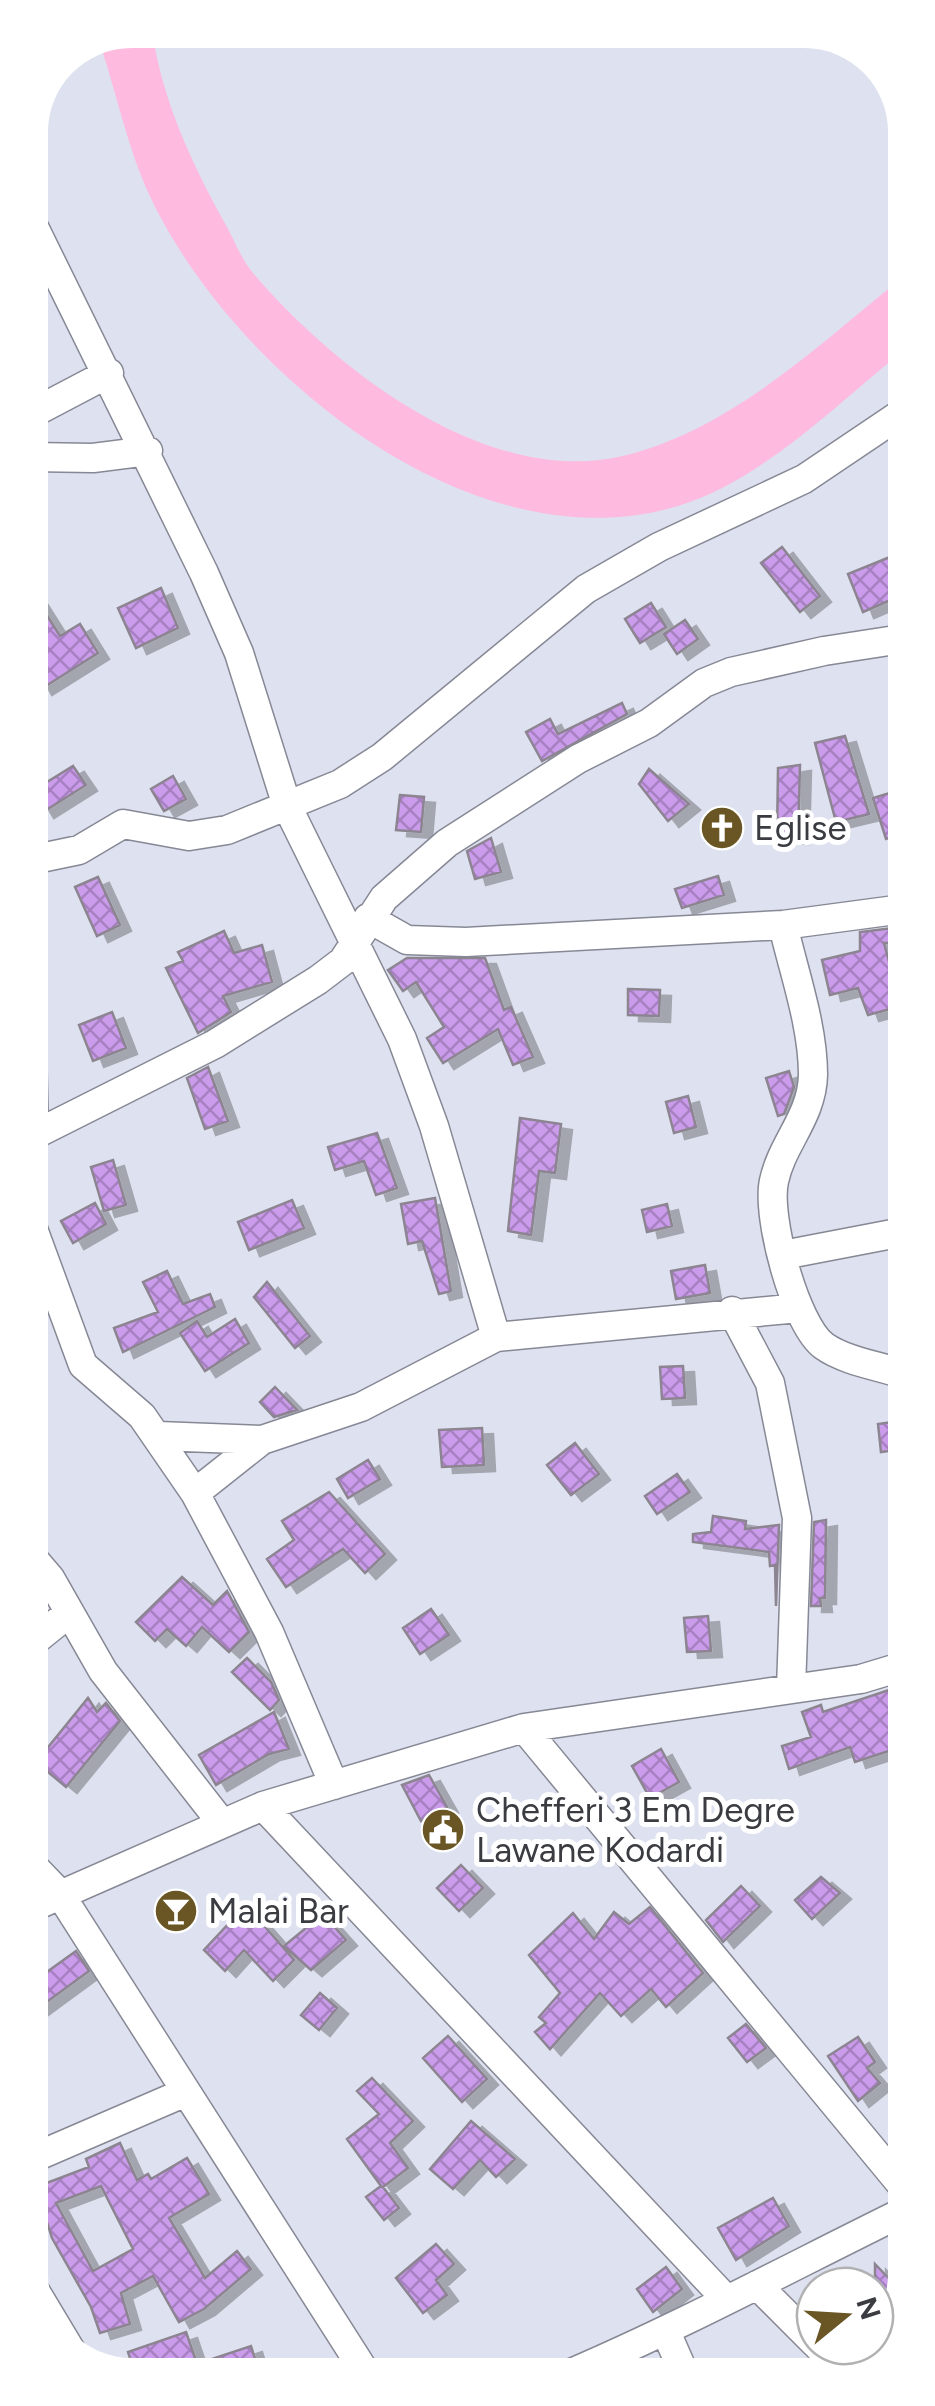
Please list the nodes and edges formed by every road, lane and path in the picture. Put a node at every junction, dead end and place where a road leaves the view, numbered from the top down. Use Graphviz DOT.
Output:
graph roads {
  1 [pos="48,254"];
  2 [pos="109,373"];
  3 [pos="48,405"];
  4 [pos="888,422"];
  5 [pos="148,452"];
  6 [pos="48,457"];
  7 [pos="888,641"];
  8 [pos="287,806"];
  9 [pos="48,856"];
  10 [pos="888,911"];
  11 [pos="368,918"];
  12 [pos="782,925"];
  13 [pos="356,944"];
  14 [pos="48,1128"];
  15 [pos="888,1235"];
  16 [pos="783,1255"];
  17 [pos="48,1270"];
  18 [pos="799,1308"];
  19 [pos="732,1311"];
  20 [pos="496,1337"];
  21 [pos="888,1368"];
  22 [pos="158,1436"];
  23 [pos="262,1440"];
  24 [pos="196,1493"];
  25 [pos="48,1581"];
  26 [pos="70,1613"];
  27 [pos="48,1630"];
  28 [pos="888,1671"];
  29 [pos="792,1689"];
  30 [pos="524,1728"];
  31 [pos="334,1785"];
  32 [pos="263,1806"];
  33 [pos="221,1822"];
  34 [pos="48,1882"];
  35 [pos="60,1894"];
  36 [pos="48,1900"];
  37 [pos="186,2092"];
  38 [pos="48,2152"];
  39 [pos="888,2167"];
  40 [pos="888,2220"];
  41 [pos="757,2285"];
  42 [pos="725,2298"];
  43 [pos="795,2323"];
  44 [pos="666,2332"];
  45 [pos="356,2358"];
  46 [pos="606,2358"];
  47 [pos="677,2358"];
  1 -- 2 [label="street"];
  2 -- 3 [label="street"];
  2 -- 5 [label="street"];
  4 -- 8 [label="street"];
  5 -- 6 [label="street"];
  5 -- 8 [label="street"];
  7 -- 11 [label="street"];
  8 -- 9 [label="street"];
  8 -- 13 [label="street"];
  10 -- 12 [label="street"];
  11 -- 12 [label="street"];
  11 -- 13 [label="street"];
  12 -- 16 [label="street"];
  13 -- 14 [label="street"];
  13 -- 20 [label="street"];
  15 -- 16 [label="street"];
  16 -- 18 [label="street"];
  17 -- 22 [label="street"];
  18 -- 19 [label="street"];
  18 -- 21 [label="street"];
  19 -- 20 [label="street"];
  19 -- 29 [label="street"];
  20 -- 23 [label="street"];
  22 -- 23 [label="street"];
  22 -- 24 [label="street"];
  23 -- 24 [label="street"];
  24 -- 31 [label="street"];
  25 -- 26 [label="street"];
  26 -- 27 [label="street"];
  26 -- 33 [label="street"];
  28 -- 29 [label="street"];
  29 -- 30 [label="street"];
  30 -- 31 [label="street"];
  30 -- 39 [label="street"];
  31 -- 32 [label="street"];
  32 -- 33 [label="street"];
  32 -- 42 [label="street"];
  33 -- 35 [label="street"];
  34 -- 35 [label="street"];
  35 -- 36 [label="street"];
  35 -- 37 [label="street"];
  37 -- 38 [label="street"];
  37 -- 45 [label="street"];
  40 -- 41 [label="street"];
  41 -- 42 [label="street"];
  41 -- 43 [label="street"];
  42 -- 44 [label="street"];
  44 -- 46 [label="street"];
  44 -- 47 [label="street"];
}
